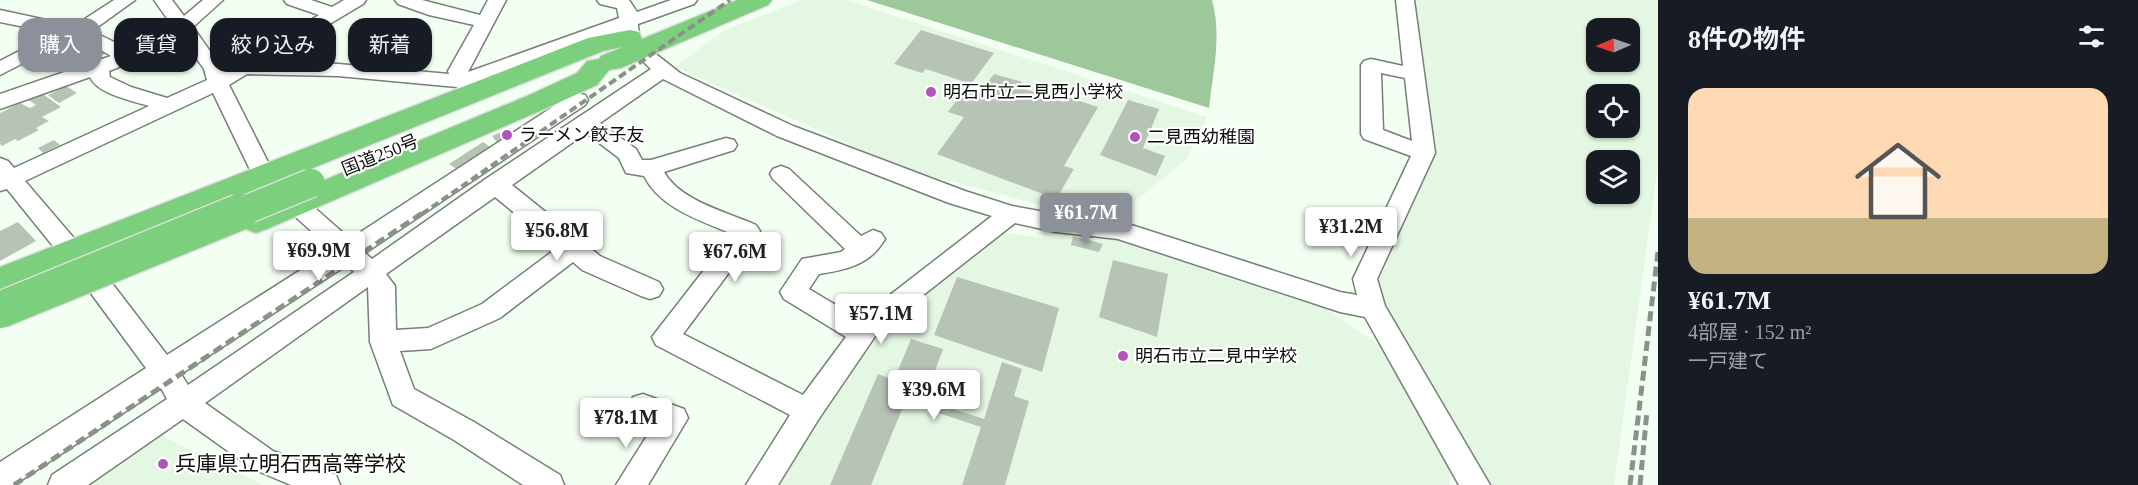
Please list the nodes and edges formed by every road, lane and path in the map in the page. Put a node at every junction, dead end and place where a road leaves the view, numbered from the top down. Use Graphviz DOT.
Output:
graph roads {
  1 [pos="126,0"];
  2 [pos="163,0"];
  3 [pos="214,0"];
  4 [pos="293,0"];
  5 [pos="357,0"];
  6 [pos="404,0"];
  7 [pos="497,0"];
  8 [pos="606,0"];
  9 [pos="672,0"];
  10 [pos="688,0"];
  11 [pos="722,0"];
  12 [pos="759,0"];
  13 [pos="1405,0"];
  14 [pos="334,14"];
  15 [pos="0,16"];
  16 [pos="97,18"];
  17 [pos="176,18"];
  18 [pos="197,18"];
  19 [pos="327,18"];
  20 [pos="18,20"];
  21 [pos="484,21"];
  22 [pos="632,30"];
  23 [pos="198,49"];
  24 [pos="18,60"];
  25 [pos="597,68"];
  26 [pos="0,69"];
  27 [pos="336,70"];
  28 [pos="663,70"];
  29 [pos="85,72"];
  30 [pos="99,72"];
  31 [pos="228,72"];
  32 [pos="1414,74"];
  33 [pos="216,76"];
  34 [pos="467,87"];
  35 [pos="0,102"];
  36 [pos="167,105"];
  37 [pos="582,106"];
  38 [pos="726,145"];
  39 [pos="1424,153"];
  40 [pos="651,168"];
  41 [pos="781,174"];
  42 [pos="4,175"];
  43 [pos="263,175"];
  44 [pos="495,184"];
  45 [pos="305,186"];
  46 [pos="1011,214"];
  47 [pos="574,248"];
  48 [pos="71,252"];
  49 [pos="348,252"];
  50 [pos="369,273"];
  51 [pos="0,281"];
  52 [pos="99,285"];
  53 [pos="650,289"];
  54 [pos="0,297"];
  55 [pos="1373,308"];
  56 [pos="0,309"];
  57 [pos="0,328"];
  58 [pos="862,334"];
  59 [pos="383,342"];
  60 [pos="163,374"];
  61 [pos="184,404"];
  62 [pos="643,406"];
  63 [pos="808,411"];
  64 [pos="0,478"];
  65 [pos="63,485"];
  66 [pos="325,485"];
  67 [pos="549,485"];
  68 [pos="631,485"];
  69 [pos="761,485"];
  70 [pos="1475,485"];
  1 -- 16 [label="street"];
  2 -- 17 [label="street"];
  3 -- 18 [label="street"];
  4 -- 14 [label="street"];
  5 -- 14 [label="street"];
  6 -- 21 [label="street"];
  7 -- 21 [label="street"];
  8 -- 22 [label="street"];
  9 -- 22 [label="street"];
  10 -- 22 [label="street"];
  11 -- 22 [label="highway, 国道250号"];
  12 -- 22 [label="highway, 国道250号"];
  13 -- 32 [label="street"];
  14 -- 19 [label="street"];
  15 -- 20 [label="street"];
  21 -- 34 [label="street"];
  22 -- 25 [label="highway, 国道250号"];
  22 -- 28 [label="street"];
  22 -- 34 [label="highway"];
  22 -- 45 [label="highway, 国道250号"];
  23 -- 33 [label="street"];
  24 -- 26 [label="street"];
  25 -- 37 [label="highway"];
  25 -- 45 [label="highway, 国道250号"];
  27 -- 34 [label="street"];
  28 -- 37 [label="street"];
  28 -- 46 [label="street"];
  29 -- 35 [label="street"];
  30 -- 36 [label="street"];
  31 -- 33 [label="street"];
  32 -- 39 [label="street"];
  32 -- 39 [label="street"];
  33 -- 36 [label="street"];
  33 -- 43 [label="street"];
  34 -- 43 [label="highway"];
  36 -- 42 [label="street"];
  37 -- 40 [label="street"];
  37 -- 44 [label="street"];
  37 -- 45 [label="highway"];
  37 -- 49 [label="street"];
  38 -- 40 [label="street"];
  39 -- 55 [label="street"];
  40 -- 63 [label="street"];
  41 -- 58 [label="street"];
  42 -- 48 [label="street"];
  43 -- 45 [label="street"];
  43 -- 48 [label="highway"];
  44 -- 47 [label="street"];
  44 -- 50 [label="street"];
  45 -- 49 [label="street"];
  45 -- 52 [label="highway"];
  45 -- 54 [label="highway, 国道250号"];
  45 -- 56 [label="highway, 国道250号, bridge"];
  46 -- 55 [label="street"];
  46 -- 58 [label="street"];
  47 -- 53 [label="street"];
  47 -- 59 [label="street"];
  48 -- 51 [label="highway"];
  48 -- 52 [label="street"];
  49 -- 50 [label="street"];
  49 -- 60 [label="street"];
  50 -- 59 [label="street"];
  50 -- 61 [label="street"];
  52 -- 57 [label="highway"];
  52 -- 60 [label="street"];
  55 -- 70 [label="street"];
  58 -- 63 [label="street"];
  59 -- 67 [label="street"];
  60 -- 61 [label="street"];
  60 -- 64 [label="street"];
  61 -- 65 [label="street"];
  61 -- 66 [label="street"];
  62 -- 68 [label="street"];
  63 -- 69 [label="street"];
}
